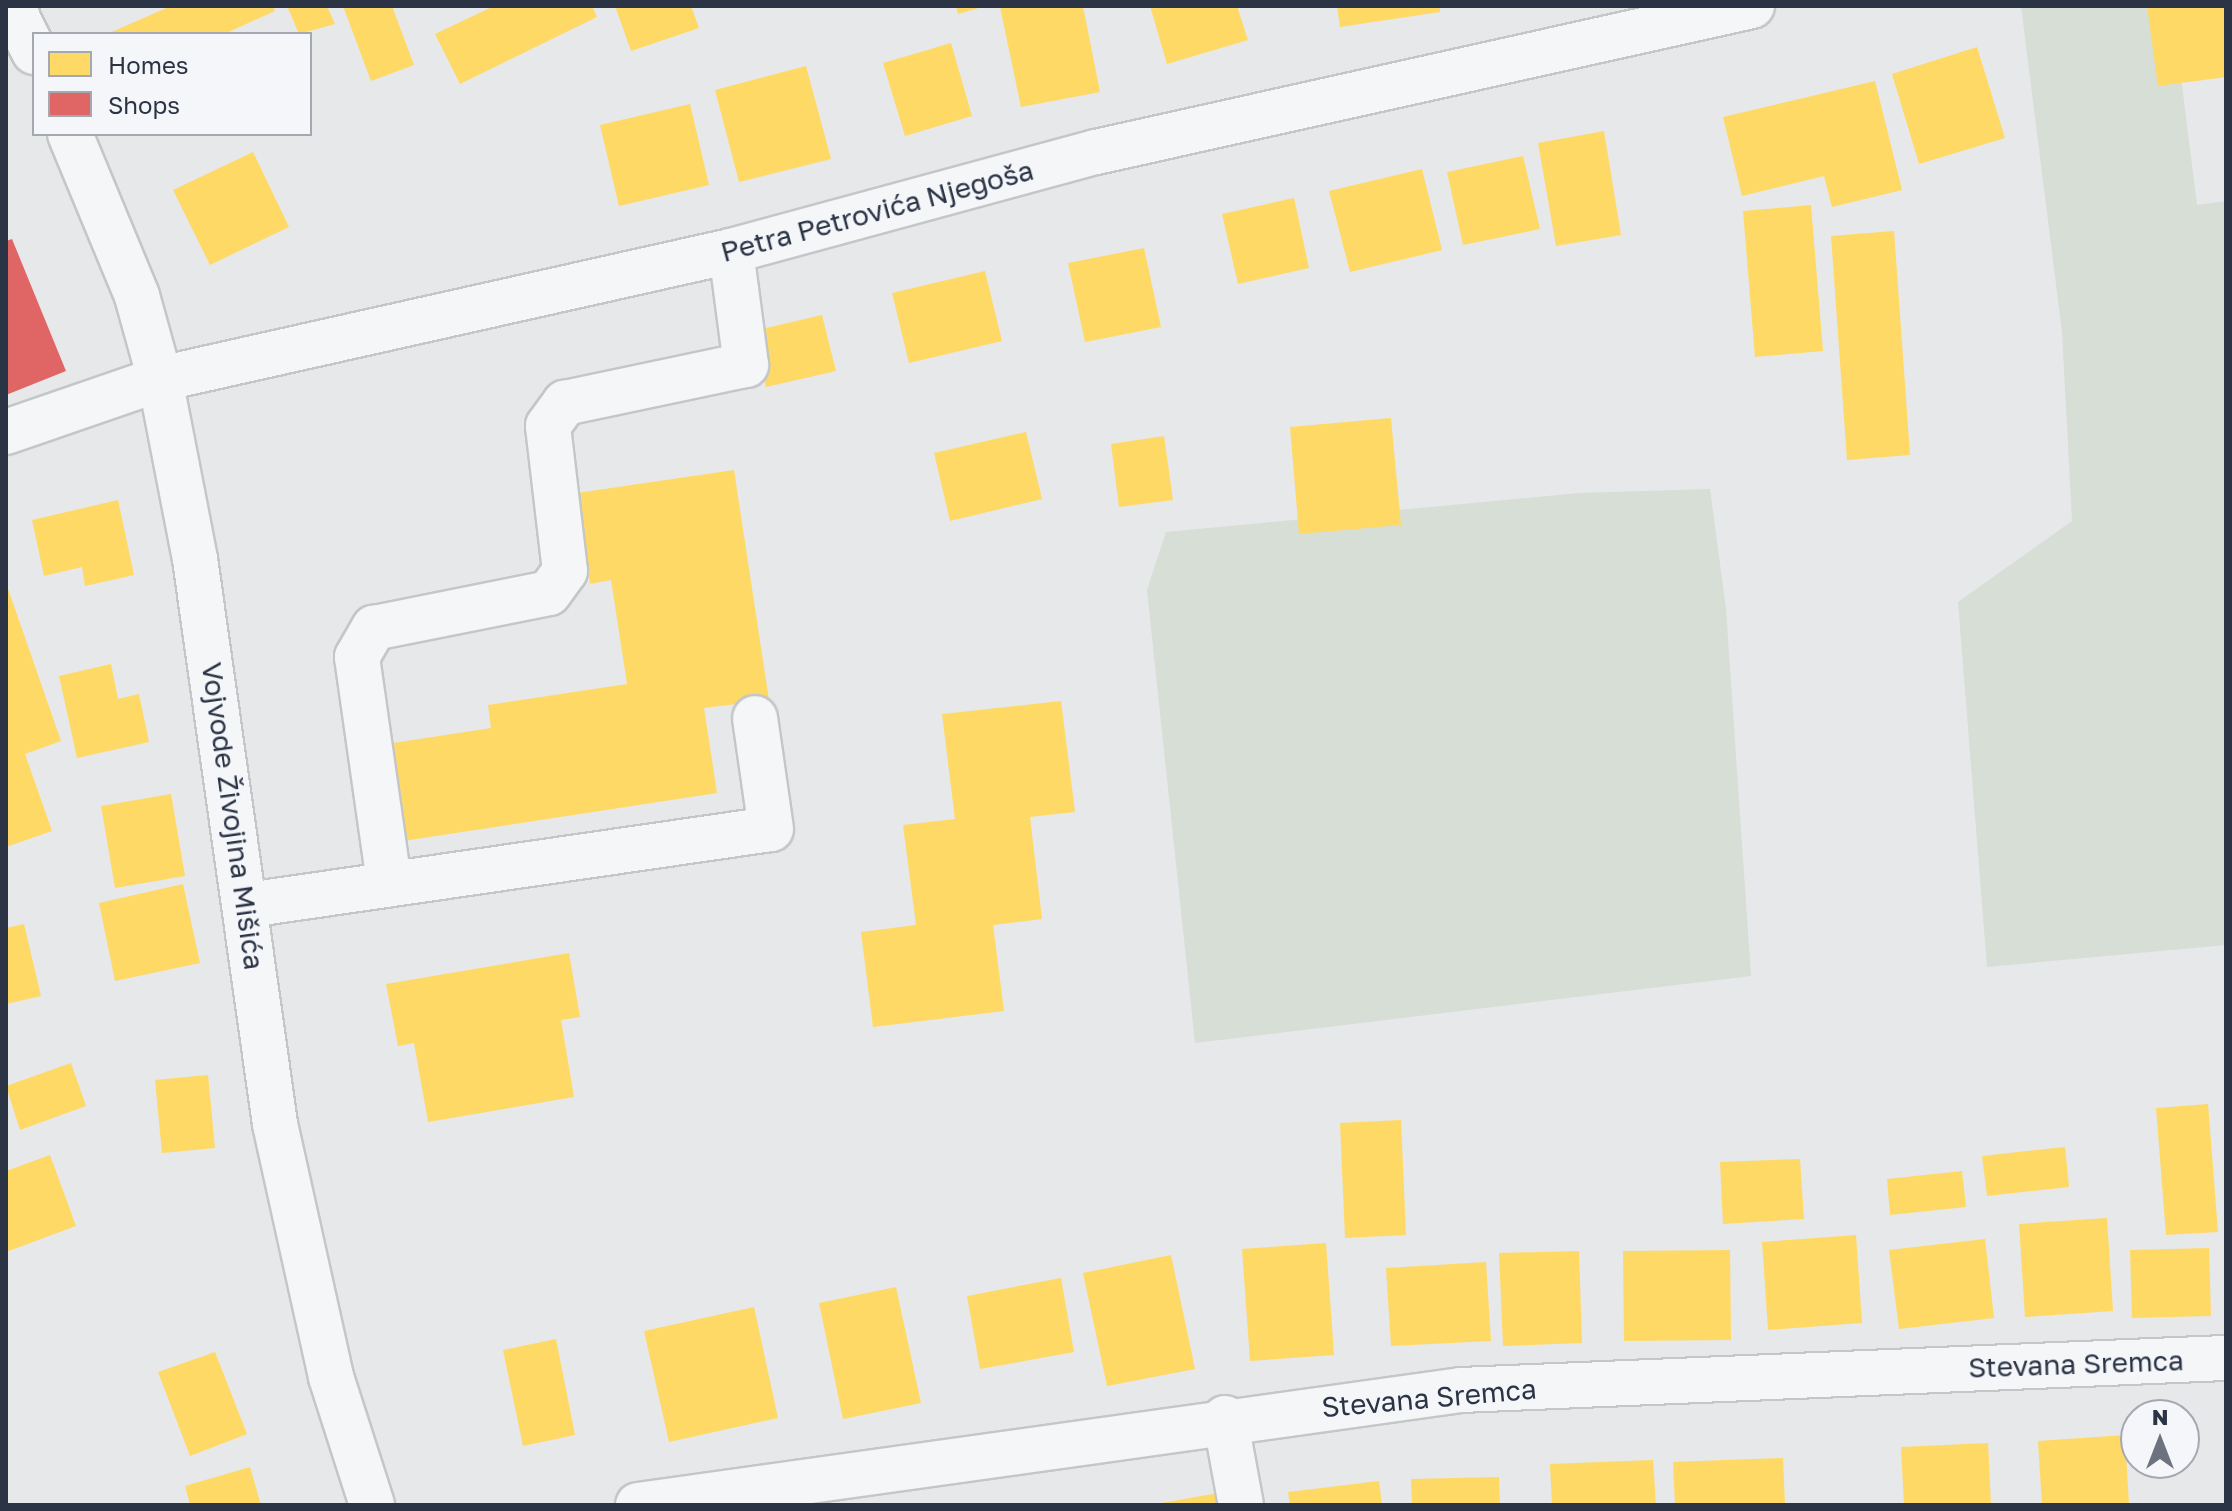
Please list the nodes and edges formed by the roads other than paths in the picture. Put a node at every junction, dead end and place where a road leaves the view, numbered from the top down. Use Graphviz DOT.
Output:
graph roads {
  1 [pos="12,6"];
  2 [pos="1752,6"];
  3 [pos="1648,18"];
  4 [pos="32,48"];
  5 [pos="71,136"];
  6 [pos="731,251"];
  7 [pos="160,379"];
  8 [pos="6,432"];
  9 [pos="755,718"];
  10 [pos="389,882"];
  11 [pos="248,905"];
  12 [pos="2226,1358"];
  13 [pos="1225,1418"];
  14 [pos="372,1505"];
  15 [pos="638,1505"];
  16 [pos="1241,1505"];
  1 -- 4 [label="street"];
  2 -- 3 [label="street, Petra Petrovića Njegoša"];
  3 -- 6 [label="street, Petra Petrovića Njegoša"];
  5 -- 7 [label="street, Vojvode Živojina Mišića"];
  6 -- 7 [label="street, Petra Petrovića Njegoša"];
  6 -- 10 [label="street"];
  7 -- 8 [label="street, Petra Petrovića Njegoša"];
  7 -- 11 [label="street, Vojvode Živojina Mišića"];
  9 -- 10 [label="street"];
  10 -- 11 [label="street"];
  11 -- 14 [label="street, Vojvode Živojina Mišića"];
  12 -- 13 [label="street, Stevana Sremca"];
  13 -- 15 [label="street, Stevana Sremca"];
  13 -- 16 [label="street"];
}
